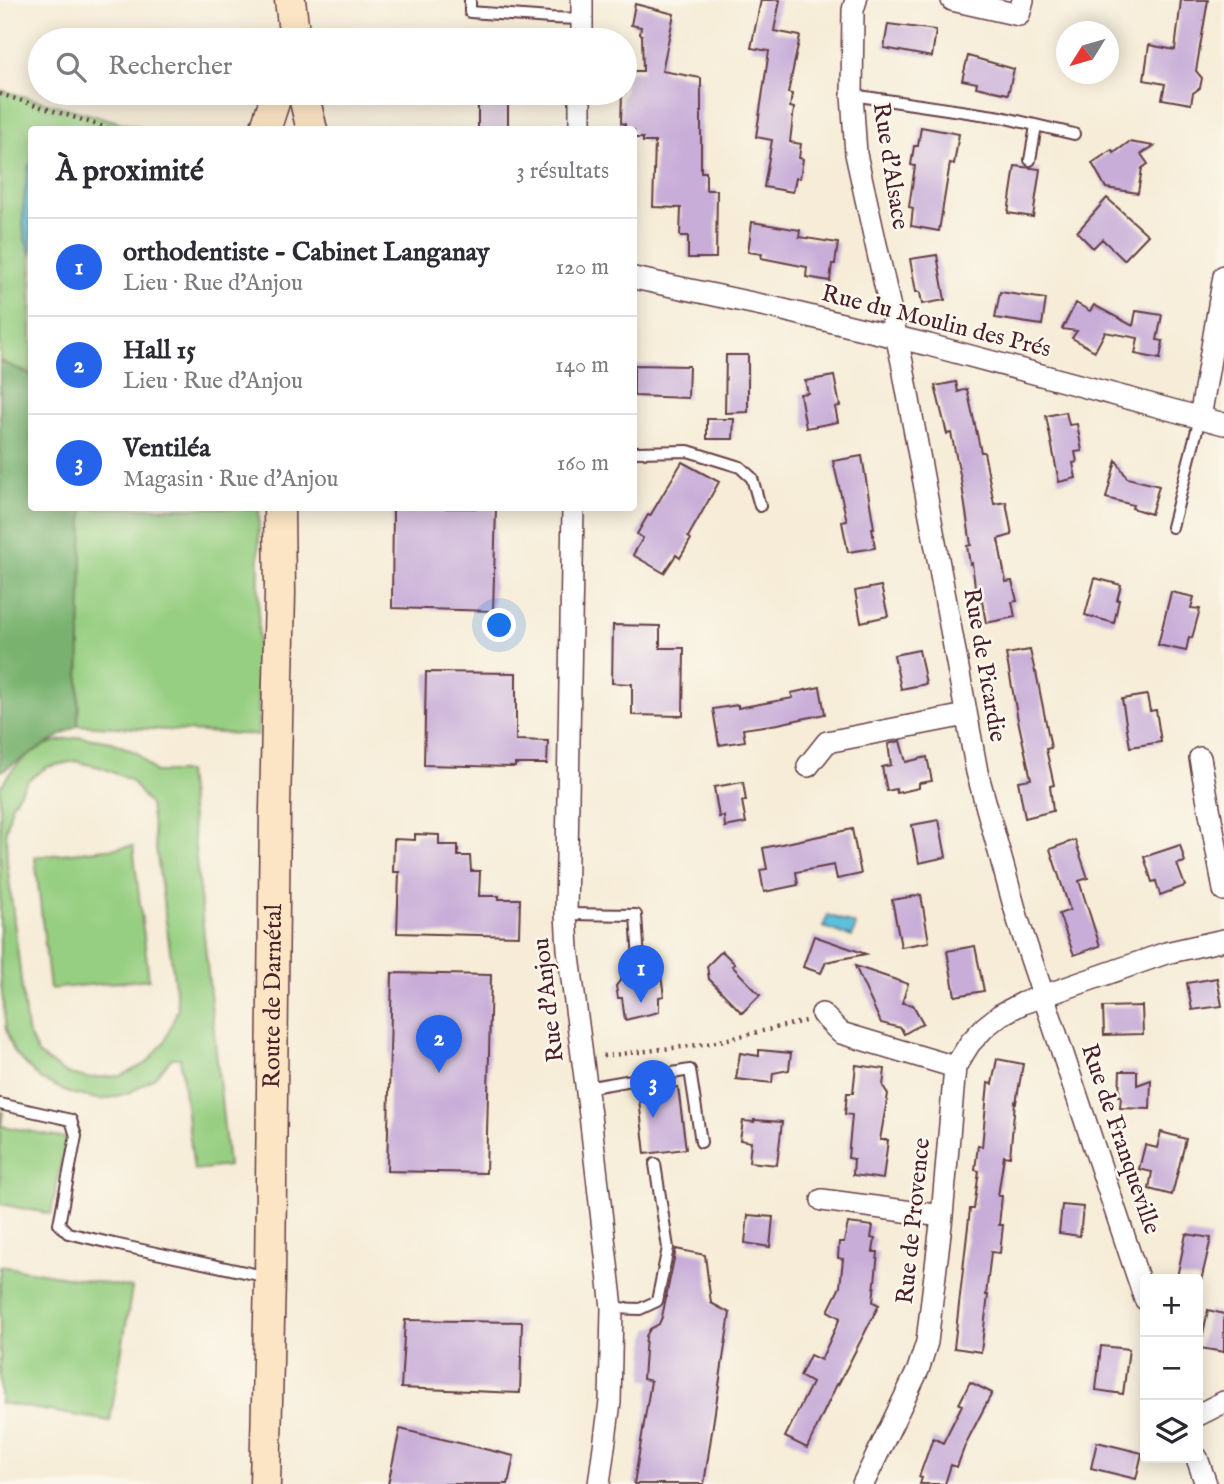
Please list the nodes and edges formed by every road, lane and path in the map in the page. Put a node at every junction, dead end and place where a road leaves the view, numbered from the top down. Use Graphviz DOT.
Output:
graph roads {
  1 [pos="288,0"];
  2 [pos="470,0"];
  3 [pos="856,0"];
  4 [pos="952,0"];
  5 [pos="1023,0"];
  6 [pos="582,9"];
  7 [pos="284,28"];
  8 [pos="293,28"];
  9 [pos="582,28"];
  10 [pos="0,94"];
  11 [pos="852,95"];
  12 [pos="28,103"];
  13 [pos="35,105"];
  14 [pos="273,105"];
  15 [pos="306,105"];
  16 [pos="580,105"];
  17 [pos="101,126"];
  18 [pos="266,126"];
  19 [pos="311,126"];
  20 [pos="580,126"];
  21 [pos="1037,126"];
  22 [pos="1073,134"];
  23 [pos="1030,160"];
  24 [pos="1224,276"];
  25 [pos="637,279"];
  26 [pos="897,337"];
  27 [pos="1200,418"];
  28 [pos="1224,424"];
  29 [pos="637,452"];
  30 [pos="760,506"];
  31 [pos="279,511"];
  32 [pos="573,511"];
  33 [pos="1172,527"];
  34 [pos="966,715"];
  35 [pos="1200,758"];
  36 [pos="808,766"];
  37 [pos="1224,890"];
  38 [pos="566,914"];
  39 [pos="1224,940"];
  40 [pos="639,961"];
  41 [pos="1044,996"];
  42 [pos="822,1014"];
  43 [pos="582,1059"];
  44 [pos="955,1067"];
  45 [pos="586,1088"];
  46 [pos="0,1104"];
  47 [pos="701,1142"];
  48 [pos="655,1164"];
  49 [pos="822,1200"];
  50 [pos="942,1216"];
  51 [pos="271,1278"];
  52 [pos="1140,1283"];
  53 [pos="612,1308"];
  54 [pos="1224,1402"];
  55 [pos="1203,1412"];
  56 [pos="1199,1463"];
  57 [pos="265,1484"];
  58 [pos="599,1484"];
  59 [pos="863,1484"];
  60 [pos="1206,1484"];
  1 -- 7 [label="main road"];
  1 -- 8 [label="main road"];
  2 -- 6 [label="lane"];
  3 -- 11 [label="street, Rue d'Alsace"];
  4 -- 5 [label="street"];
  6 -- 9 [label="street"];
  10 -- 12 [label="path"];
  11 -- 21 [label="lane"];
  11 -- 26 [label="street, Rue d'Alsace"];
  13 -- 17 [label="path"];
  14 -- 18 [label="main road"];
  15 -- 19 [label="main road"];
  16 -- 20 [label="street"];
  21 -- 22 [label="lane"];
  21 -- 23 [label="lane"];
  24 -- 27 [label="street"];
  25 -- 26 [label="street, Rue du Moulin des Prés"];
  26 -- 27 [label="street, Rue du Moulin des Prés"];
  26 -- 34 [label="street, Rue de Picardie"];
  27 -- 28 [label="street, Rue du Moulin des Prés"];
  27 -- 33 [label="lane"];
  29 -- 30 [label="lane"];
  31 -- 51 [label="main road, Route de Darnétal"];
  32 -- 38 [label="street, Rue d'Anjou"];
  34 -- 36 [label="street"];
  34 -- 41 [label="street, Rue de Picardie"];
  35 -- 37 [label="street"];
  38 -- 40 [label="lane"];
  38 -- 43 [label="street, Rue d'Anjou"];
  39 -- 41 [label="street, Rue de Provence"];
  41 -- 44 [label="street, Rue de Provence"];
  41 -- 52 [label="street, Rue de Franqueville"];
  42 -- 43 [label="path"];
  42 -- 44 [label="street"];
  43 -- 45 [label="street, Rue d'Anjou"];
  44 -- 50 [label="street, Rue de Provence"];
  45 -- 47 [label="lane"];
  45 -- 53 [label="street, Rue d'Anjou"];
  46 -- 51 [label="lane"];
  48 -- 53 [label="lane"];
  49 -- 50 [label="street"];
  50 -- 59 [label="street, Rue de Provence"];
  51 -- 57 [label="main road, Route de Darnétal"];
  53 -- 58 [label="street, Rue d'Anjou"];
  54 -- 55 [label="street"];
  56 -- 60 [label="street"];
}
